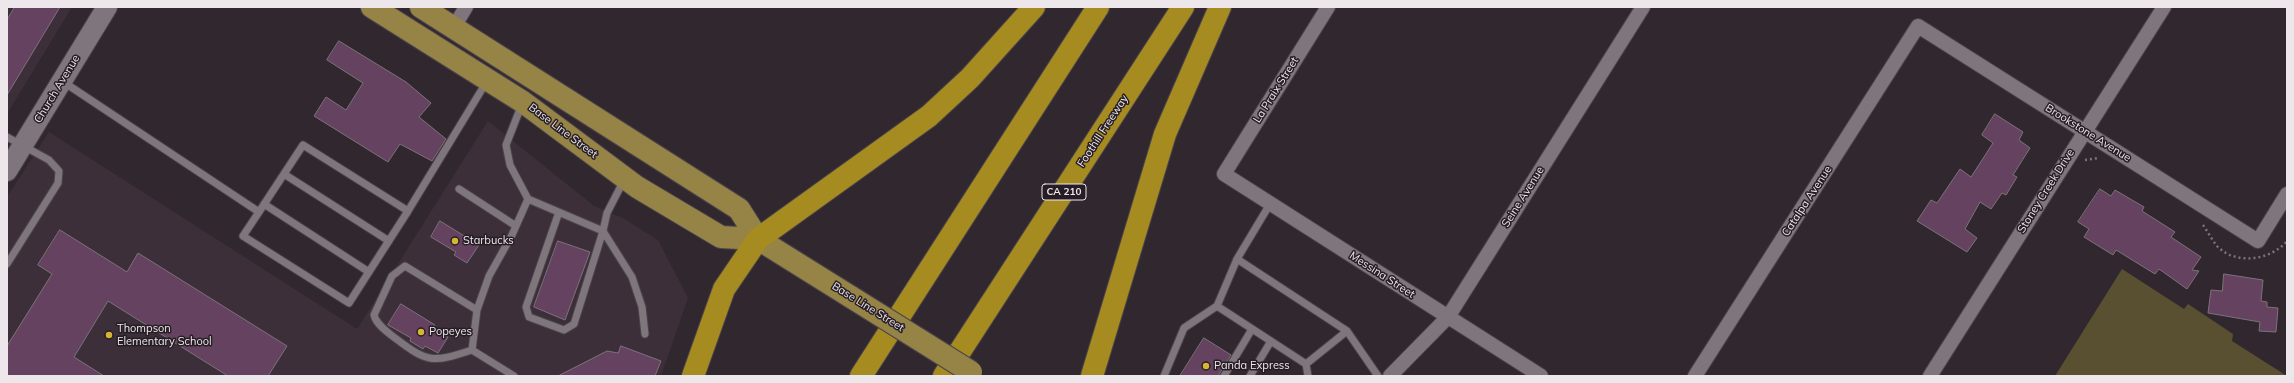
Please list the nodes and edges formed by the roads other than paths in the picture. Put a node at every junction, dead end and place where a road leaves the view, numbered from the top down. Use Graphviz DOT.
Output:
graph roads {
  1 [pos="107,7"];
  2 [pos="372,7"];
  3 [pos="390,7"];
  4 [pos="422,7"];
  5 [pos="466,7"];
  6 [pos="1034,7"];
  7 [pos="1098,7"];
  8 [pos="1184,7"];
  9 [pos="1220,7"];
  10 [pos="1328,7"];
  11 [pos="1643,7"];
  12 [pos="2164,7"];
  13 [pos="1918,26"];
  14 [pos="454,27"];
  15 [pos="62,80"];
  16 [pos="488,80"];
  17 [pos="537,80"];
  18 [pos="523,102"];
  19 [pos="2085,130"];
  20 [pos="15,140"];
  21 [pos="7,171"];
  22 [pos="284,174"];
  23 [pos="1224,174"];
  24 [pos="625,178"];
  25 [pos="460,189"];
  26 [pos="2287,194"];
  27 [pos="528,198"];
  28 [pos="264,204"];
  29 [pos="1270,204"];
  30 [pos="408,211"];
  31 [pos="259,212"];
  32 [pos="559,212"];
  33 [pos="516,226"];
  34 [pos="603,231"];
  35 [pos="758,239"];
  36 [pos="389,241"];
  37 [pos="1236,259"];
  38 [pos="7,264"];
  39 [pos="370,272"];
  40 [pos="1216,306"];
  41 [pos="477,310"];
  42 [pos="1448,317"];
  43 [pos="1252,329"];
  44 [pos="1347,331"];
  45 [pos="645,334"];
  46 [pos="1271,342"];
  47 [pos="472,350"];
  48 [pos="1306,364"];
  49 [pos="514,376"];
  50 [pos="693,376"];
  51 [pos="861,376"];
  52 [pos="944,376"];
  53 [pos="977,376"];
  54 [pos="1092,376"];
  55 [pos="1164,376"];
  56 [pos="1224,376"];
  57 [pos="1250,376"];
  58 [pos="1308,376"];
  59 [pos="1378,376"];
  60 [pos="1390,376"];
  61 [pos="1541,376"];
  62 [pos="1695,376"];
  63 [pos="1930,376"];
  1 -- 15 [label="street, Church Avenue"];
  2 -- 16 [label="main road, Base Line Street"];
  3 -- 14 [label="main road"];
  4 -- 14 [label="main road, Base Line Street"];
  5 -- 14 [label="street"];
  6 -- 35 [label="highway"];
  7 -- 51 [label="highway"];
  8 -- 52 [label="highway, Foothill Freeway / CA 210"];
  9 -- 54 [label="highway"];
  10 -- 23 [label="street, La Praix Street"];
  11 -- 42 [label="street, Seine Avenue"];
  12 -- 19 [label="street, Stoney Creek Drive"];
  13 -- 19 [label="street, Brookstone Avenue"];
  13 -- 62 [label="street, Catalpa Avenue"];
  14 -- 17 [label="main road, Base Line Street"];
  15 -- 20 [label="street, Church Avenue"];
  15 -- 31 [label="lane"];
  16 -- 18 [label="main road, Base Line Street"];
  16 -- 30 [label="lane"];
  17 -- 18 [label="main road"];
  17 -- 35 [label="main road, Base Line Street"];
  18 -- 24 [label="main road, Base Line Street"];
  18 -- 27 [label="lane"];
  19 -- 26 [label="street, Brookstone Avenue"];
  19 -- 63 [label="street, Stoney Creek Drive"];
  20 -- 21 [label="street, Church Avenue"];
  20 -- 38 [label="lane"];
  22 -- 28 [label="lane"];
  22 -- 30 [label="lane"];
  22 -- 36 [label="lane"];
  23 -- 29 [label="street, Messina Street"];
  24 -- 34 [label="lane"];
  24 -- 35 [label="main road, Base Line Street"];
  25 -- 33 [label="lane"];
  27 -- 32 [label="lane"];
  27 -- 33 [label="lane"];
  28 -- 31 [label="lane"];
  28 -- 39 [label="lane"];
  29 -- 37 [label="lane"];
  29 -- 42 [label="street, Messina Street"];
  30 -- 36 [label="lane"];
  31 -- 39 [label="lane"];
  32 -- 34 [label="lane"];
  32 -- 34 [label="lane"];
  33 -- 41 [label="lane"];
  34 -- 45 [label="lane"];
  35 -- 50 [label="highway"];
  35 -- 53 [label="main road, Base Line Street, bridge"];
  36 -- 39 [label="lane"];
  37 -- 40 [label="lane"];
  37 -- 44 [label="lane"];
  40 -- 43 [label="lane"];
  40 -- 55 [label="lane"];
  41 -- 47 [label="lane"];
  41 -- 47 [label="lane"];
  42 -- 60 [label="street, Seine Avenue"];
  42 -- 61 [label="street, Messina Street"];
  43 -- 46 [label="lane"];
  43 -- 56 [label="lane"];
  44 -- 48 [label="lane"];
  44 -- 59 [label="lane"];
  46 -- 48 [label="lane"];
  46 -- 57 [label="lane"];
  47 -- 49 [label="lane"];
  48 -- 58 [label="lane"];
}
